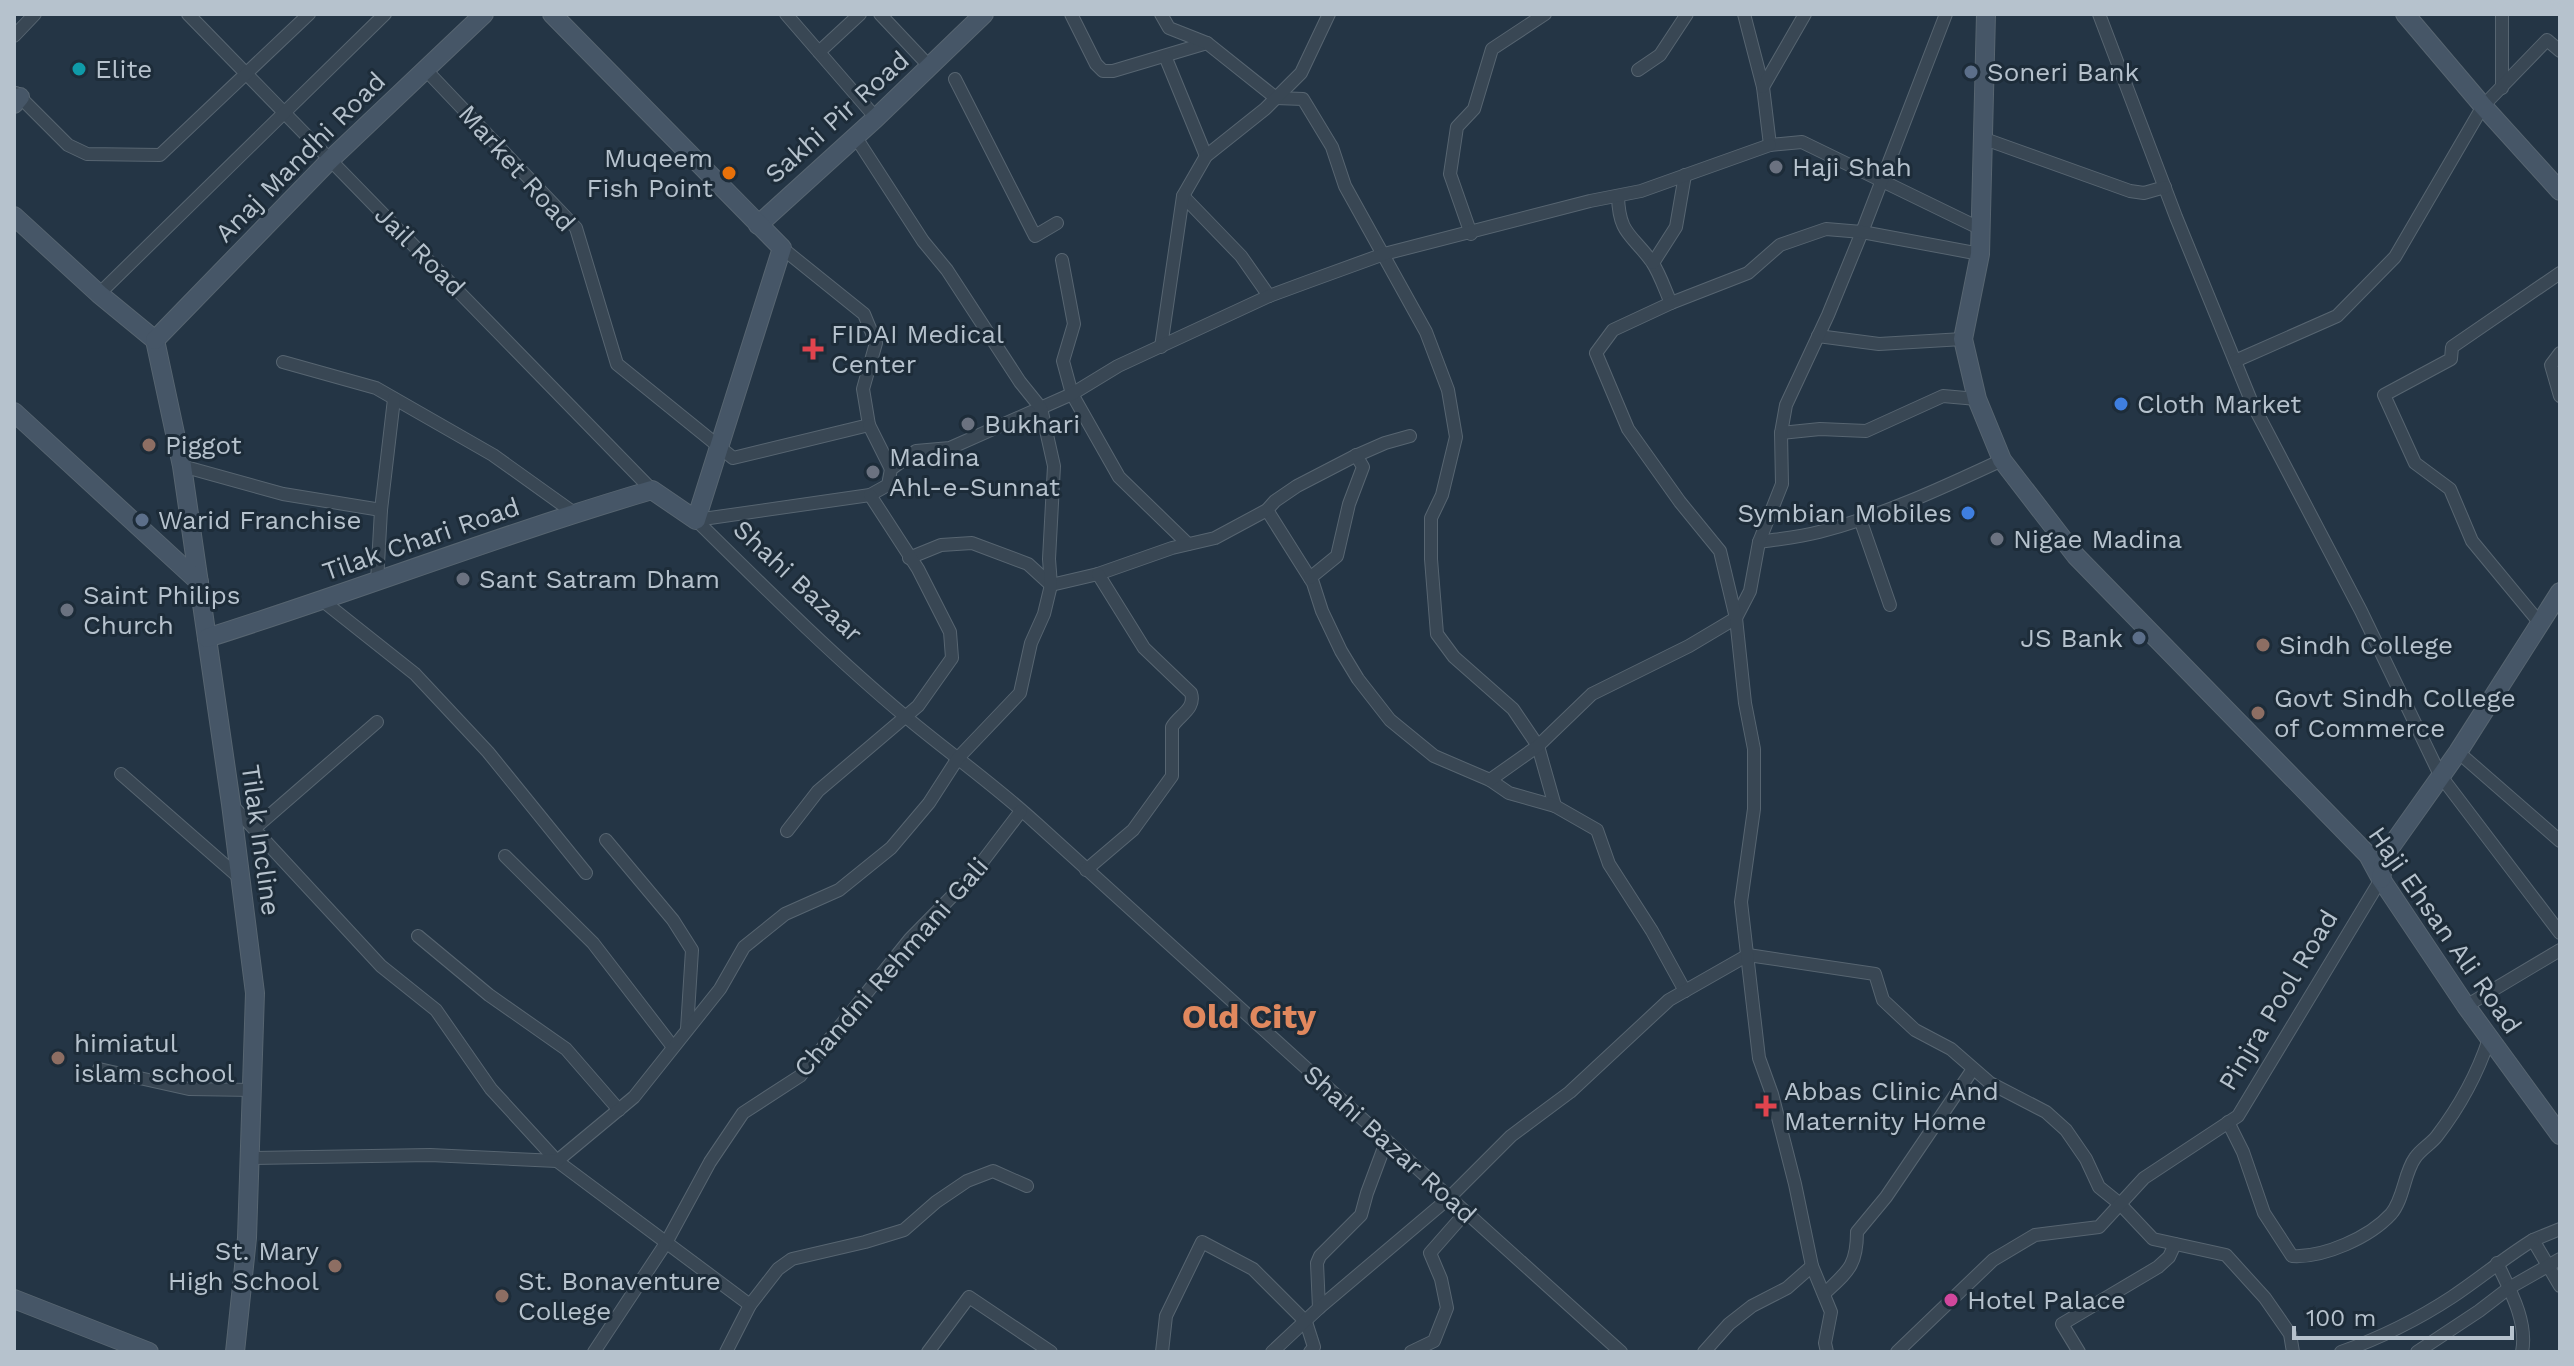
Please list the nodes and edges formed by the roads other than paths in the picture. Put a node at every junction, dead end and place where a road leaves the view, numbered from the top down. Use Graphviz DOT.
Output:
graph roads {
  1 [pos="35,14"];
  2 [pos="188,14"];
  3 [pos="309,14"];
  4 [pos="385,14"];
  5 [pos="484,14"];
  6 [pos="552,14"];
  7 [pos="786,14"];
  8 [pos="860,14"];
  9 [pos="880,14"];
  10 [pos="984,14"];
  11 [pos="1071,14"];
  12 [pos="1161,14"];
  13 [pos="1329,14"];
  14 [pos="1687,14"];
  15 [pos="1744,14"];
  16 [pos="1805,14"];
  17 [pos="1946,14"];
  18 [pos="1986,14"];
  19 [pos="2099,14"];
  20 [pos="2405,14"];
  21 [pos="2502,14"];
  22 [pos="1546,16"];
  23 [pos="14,36"];
  24 [pos="1207,43"];
  25 [pos="2560,51"];
  26 [pos="819,52"];
  27 [pos="1165,56"];
  28 [pos="930,67"];
  29 [pos="425,69"];
  30 [pos="1638,70"];
  31 [pos="247,75"];
  32 [pos="955,79"];
  33 [pos="1763,87"];
  34 [pos="2502,88"];
  35 [pos="16,97"];
  36 [pos="1276,98"];
  37 [pos="2483,106"];
  38 [pos="285,113"];
  39 [pos="876,118"];
  40 [pos="855,136"];
  41 [pos="1982,138"];
  42 [pos="1770,145"];
  43 [pos="1206,156"];
  44 [pos="330,160"];
  45 [pos="1685,175"];
  46 [pos="1882,182"];
  47 [pos="2165,187"];
  48 [pos="2560,191"];
  49 [pos="1183,196"];
  50 [pos="1618,196"];
  51 [pos="14,216"];
  52 [pos="1057,223"];
  53 [pos="758,225"];
  54 [pos="1979,228"];
  55 [pos="1862,232"];
  56 [pos="1471,234"];
  57 [pos="782,248"];
  58 [pos="1384,254"];
  59 [pos="1980,254"];
  60 [pos="1062,260"];
  61 [pos="1653,263"];
  62 [pos="2560,273"];
  63 [pos="99,294"];
  64 [pos="1269,296"];
  65 [pos="1671,303"];
  66 [pos="1818,336"];
  67 [pos="1963,339"];
  68 [pos="155,340"];
  69 [pos="1161,347"];
  70 [pos="2560,353"];
  71 [pos="2235,361"];
  72 [pos="283,362"];
  73 [pos="1072,394"];
  74 [pos="2560,396"];
  75 [pos="394,399"];
  76 [pos="1977,399"];
  77 [pos="1041,408"];
  78 [pos="14,412"];
  79 [pos="869,425"];
  80 [pos="1781,433"];
  81 [pos="1410,436"];
  82 [pos="727,453"];
  83 [pos="1356,455"];
  84 [pos="2002,460"];
  85 [pos="182,466"];
  86 [pos="891,469"];
  87 [pos="652,490"];
  88 [pos="870,495"];
  89 [pos="381,510"];
  90 [pos="1267,510"];
  91 [pos="574,513"];
  92 [pos="1860,519"];
  93 [pos="696,520"];
  94 [pos="1759,542"];
  95 [pos="1188,544"];
  96 [pos="909,558"];
  97 [pos="1098,574"];
  98 [pos="1310,578"];
  99 [pos="199,582"];
  100 [pos="377,582"];
  101 [pos="1051,585"];
  102 [pos="2560,592"];
  103 [pos="323,601"];
  104 [pos="1890,605"];
  105 [pos="1736,618"];
  106 [pos="2539,622"];
  107 [pos="207,638"];
  108 [pos="905,716"];
  109 [pos="377,722"];
  110 [pos="1538,746"];
  111 [pos="2458,752"];
  112 [pos="958,758"];
  113 [pos="121,774"];
  114 [pos="2440,775"];
  115 [pos="1490,780"];
  116 [pos="231,804"];
  117 [pos="1555,806"];
  118 [pos="1021,811"];
  119 [pos="255,828"];
  120 [pos="787,831"];
  121 [pos="606,840"];
  122 [pos="2560,841"];
  123 [pos="505,856"];
  124 [pos="1086,870"];
  125 [pos="586,873"];
  126 [pos="241,879"];
  127 [pos="2381,879"];
  128 [pos="2560,933"];
  129 [pos="418,936"];
  130 [pos="2560,950"];
  131 [pos="1748,955"];
  132 [pos="1685,991"];
  133 [pos="2466,1006"];
  134 [pos="687,1029"];
  135 [pos="2489,1039"];
  136 [pos="673,1047"];
  137 [pos="99,1069"];
  138 [pos="1973,1069"];
  139 [pos="253,1090"];
  140 [pos="619,1110"];
  141 [pos="2228,1122"];
  142 [pos="2560,1135"];
  143 [pos="1386,1142"];
  144 [pos="251,1158"];
  145 [pos="557,1161"];
  146 [pos="1027,1186"];
  147 [pos="1449,1198"];
  148 [pos="2120,1204"];
  149 [pos="1466,1212"];
  150 [pos="2560,1229"];
  151 [pos="2533,1240"];
  152 [pos="666,1243"];
  153 [pos="2175,1244"];
  154 [pos="2560,1259"];
  155 [pos="2497,1263"];
  156 [pos="2547,1264"];
  157 [pos="1812,1266"];
  158 [pos="2560,1286"];
  159 [pos="2509,1288"];
  160 [pos="1824,1294"];
  161 [pos="14,1299"];
  162 [pos="750,1305"];
  163 [pos="1319,1308"];
  164 [pos="1306,1322"];
  165 [pos="1314,1350"];
  166 [pos="149,1352"];
  167 [pos="235,1352"];
  168 [pos="594,1352"];
  169 [pos="726,1352"];
  170 [pos="928,1352"];
  171 [pos="1051,1352"];
  172 [pos="1162,1352"];
  173 [pos="1272,1352"];
  174 [pos="1411,1352"];
  175 [pos="1621,1352"];
  176 [pos="1704,1352"];
  177 [pos="1827,1352"];
  178 [pos="1897,1352"];
  179 [pos="2079,1352"];
  180 [pos="2293,1352"];
  181 [pos="2341,1352"];
  182 [pos="2417,1352"];
  183 [pos="2522,1352"];
  1 -- 23 [label="street"];
  2 -- 31 [label="street, Jail Road"];
  3 -- 31 [label="street"];
  4 -- 38 [label="street"];
  5 -- 29 [label="street, Anaj Mandhi Road"];
  6 -- 53 [label="street"];
  7 -- 26 [label="street"];
  8 -- 26 [label="street"];
  9 -- 28 [label="street"];
  10 -- 28 [label="street, Sakhi Pir Road"];
  11 -- 27 [label="street"];
  12 -- 24 [label="street"];
  13 -- 36 [label="street"];
  14 -- 30 [label="street"];
  15 -- 33 [label="street"];
  16 -- 33 [label="street"];
  17 -- 46 [label="street"];
  18 -- 41 [label="street, Haji Ehsan Ali Road"];
  19 -- 47 [label="street"];
  20 -- 37 [label="street"];
  21 -- 34 [label="street"];
  22 -- 56 [label="street"];
  24 -- 27 [label="street"];
  24 -- 36 [label="street"];
  25 -- 34 [label="street"];
  26 -- 39 [label="street"];
  27 -- 43 [label="street"];
  28 -- 39 [label="street, Sakhi Pir Road"];
  29 -- 44 [label="street, Anaj Mandhi Road"];
  29 -- 82 [label="street, Market Road"];
  31 -- 35 [label="street"];
  31 -- 38 [label="street, Jail Road"];
  32 -- 52 [label="street"];
  33 -- 42 [label="street"];
  34 -- 37 [label="street"];
  36 -- 43 [label="street"];
  36 -- 58 [label="street"];
  37 -- 48 [label="street"];
  37 -- 71 [label="street"];
  38 -- 44 [label="street, Jail Road"];
  38 -- 63 [label="street"];
  39 -- 40 [label="street, Sakhi Pir Road"];
  40 -- 53 [label="street, Sakhi Pir Road"];
  40 -- 77 [label="street"];
  41 -- 47 [label="street"];
  41 -- 54 [label="street, Haji Ehsan Ali Road"];
  42 -- 45 [label="street"];
  42 -- 46 [label="street"];
  43 -- 49 [label="street"];
  44 -- 68 [label="street, Anaj Mandhi Road"];
  44 -- 87 [label="street, Jail Road"];
  45 -- 50 [label="street"];
  45 -- 61 [label="street"];
  46 -- 54 [label="street"];
  46 -- 55 [label="street"];
  47 -- 71 [label="street"];
  49 -- 64 [label="street"];
  49 -- 69 [label="street"];
  50 -- 56 [label="street"];
  50 -- 61 [label="street"];
  51 -- 63 [label="street"];
  53 -- 57 [label="street"];
  54 -- 59 [label="street, Haji Ehsan Ali Road"];
  55 -- 59 [label="street"];
  55 -- 65 [label="street"];
  55 -- 66 [label="street"];
  56 -- 58 [label="street"];
  57 -- 79 [label="street"];
  57 -- 82 [label="street"];
  58 -- 64 [label="street"];
  58 -- 110 [label="street"];
  59 -- 67 [label="street, Haji Ehsan Ali Road"];
  60 -- 73 [label="street"];
  61 -- 65 [label="street"];
  62 -- 106 [label="street"];
  63 -- 68 [label="street"];
  64 -- 69 [label="street"];
  65 -- 105 [label="street"];
  66 -- 67 [label="street"];
  66 -- 80 [label="street"];
  67 -- 76 [label="street, Haji Ehsan Ali Road"];
  68 -- 85 [label="street, Tilak Incline"];
  69 -- 73 [label="street"];
  70 -- 74 [label="street"];
  71 -- 114 [label="street"];
  72 -- 75 [label="street"];
  73 -- 77 [label="street"];
  73 -- 95 [label="street"];
  75 -- 89 [label="street"];
  75 -- 91 [label="street"];
  76 -- 80 [label="street"];
  76 -- 84 [label="street, Haji Ehsan Ali Road"];
  77 -- 86 [label="street"];
  77 -- 101 [label="street"];
  78 -- 99 [label="street"];
  79 -- 82 [label="street"];
  79 -- 86 [label="street"];
  80 -- 94 [label="street"];
  81 -- 83 [label="street"];
  82 -- 93 [label="street"];
  83 -- 90 [label="street"];
  83 -- 98 [label="street"];
  84 -- 92 [label="street"];
  84 -- 127 [label="street, Haji Ehsan Ali Road"];
  85 -- 89 [label="street"];
  85 -- 99 [label="street, Tilak Incline"];
  86 -- 88 [label="street"];
  87 -- 91 [label="street, Tilak Chari Road"];
  87 -- 93 [label="street, Shahi Bazaar"];
  88 -- 93 [label="street"];
  88 -- 96 [label="street"];
  89 -- 100 [label="street"];
  90 -- 95 [label="street"];
  90 -- 98 [label="street"];
  91 -- 100 [label="street, Tilak Chari Road"];
  92 -- 94 [label="street"];
  92 -- 104 [label="street"];
  93 -- 108 [label="street, Shahi Bazaar"];
  94 -- 105 [label="street"];
  95 -- 97 [label="street"];
  96 -- 101 [label="street"];
  96 -- 108 [label="street"];
  97 -- 101 [label="street"];
  97 -- 124 [label="street"];
  98 -- 115 [label="street"];
  99 -- 107 [label="street, Tilak Incline"];
  100 -- 103 [label="street, Tilak Chari Road"];
  101 -- 112 [label="street"];
  102 -- 106 [label="street, Pinjra Pool Road"];
  103 -- 107 [label="street, Tilak Chari Road"];
  103 -- 125 [label="street"];
  105 -- 110 [label="street"];
  105 -- 131 [label="street"];
  106 -- 111 [label="street, Pinjra Pool Road"];
  107 -- 116 [label="street, Tilak Incline"];
  108 -- 112 [label="street, Shahi Bazar Road"];
  108 -- 120 [label="street"];
  109 -- 119 [label="street"];
  110 -- 115 [label="street"];
  110 -- 117 [label="street"];
  111 -- 114 [label="street, Pinjra Pool Road"];
  111 -- 122 [label="street"];
  112 -- 118 [label="street, Shahi Bazar Road"];
  112 -- 134 [label="street"];
  113 -- 126 [label="street"];
  114 -- 127 [label="street, Pinjra Pool Road"];
  114 -- 128 [label="street"];
  115 -- 117 [label="street"];
  116 -- 119 [label="street"];
  116 -- 126 [label="street, Tilak Incline"];
  117 -- 132 [label="street"];
  118 -- 124 [label="street, Shahi Bazar Road"];
  118 -- 152 [label="street, Chandni Rehmani Gali"];
  119 -- 145 [label="street"];
  121 -- 134 [label="street"];
  123 -- 136 [label="street"];
  124 -- 143 [label="street, Shahi Bazar Road"];
  126 -- 139 [label="street, Tilak Incline"];
  127 -- 133 [label="street, Haji Ehsan Ali Road"];
  127 -- 141 [label="street, Pinjra Pool Road"];
  129 -- 140 [label="street"];
  130 -- 133 [label="street"];
  131 -- 132 [label="street"];
  131 -- 138 [label="street"];
  131 -- 157 [label="street"];
  132 -- 147 [label="street"];
  133 -- 135 [label="street, Haji Ehsan Ali Road"];
  134 -- 136 [label="street"];
  135 -- 141 [label="street"];
  135 -- 142 [label="street, Haji Ehsan Ali Road"];
  136 -- 140 [label="street"];
  137 -- 139 [label="street"];
  138 -- 148 [label="street"];
  138 -- 160 [label="street"];
  139 -- 144 [label="street, Tilak Incline"];
  140 -- 145 [label="street"];
  141 -- 148 [label="street, Pinjra Pool Road"];
  143 -- 147 [label="street, Shahi Bazar Road"];
  143 -- 163 [label="street"];
  144 -- 145 [label="street"];
  144 -- 167 [label="street, Tilak Incline"];
  145 -- 152 [label="street"];
  146 -- 162 [label="street"];
  147 -- 149 [label="street, Shahi Bazar Road"];
  147 -- 163 [label="street"];
  148 -- 153 [label="street"];
  148 -- 178 [label="street, Pinjra Pool Road"];
  149 -- 174 [label="street"];
  149 -- 175 [label="street, Shahi Bazar Road"];
  150 -- 151 [label="street"];
  151 -- 155 [label="street"];
  151 -- 156 [label="street"];
  152 -- 162 [label="street"];
  152 -- 168 [label="street, Chandni Rehmani Gali"];
  153 -- 179 [label="street"];
  153 -- 180 [label="street"];
  154 -- 156 [label="street"];
  155 -- 159 [label="street"];
  155 -- 181 [label="street"];
  156 -- 158 [label="street"];
  156 -- 159 [label="street"];
  157 -- 160 [label="street"];
  157 -- 176 [label="street"];
  159 -- 182 [label="street"];
  159 -- 183 [label="street"];
  160 -- 177 [label="street"];
  161 -- 166 [label="street"];
  162 -- 169 [label="street"];
  163 -- 164 [label="street"];
  164 -- 165 [label="street"];
  164 -- 172 [label="street"];
  164 -- 173 [label="street"];
  170 -- 171 [label="street"];
}
